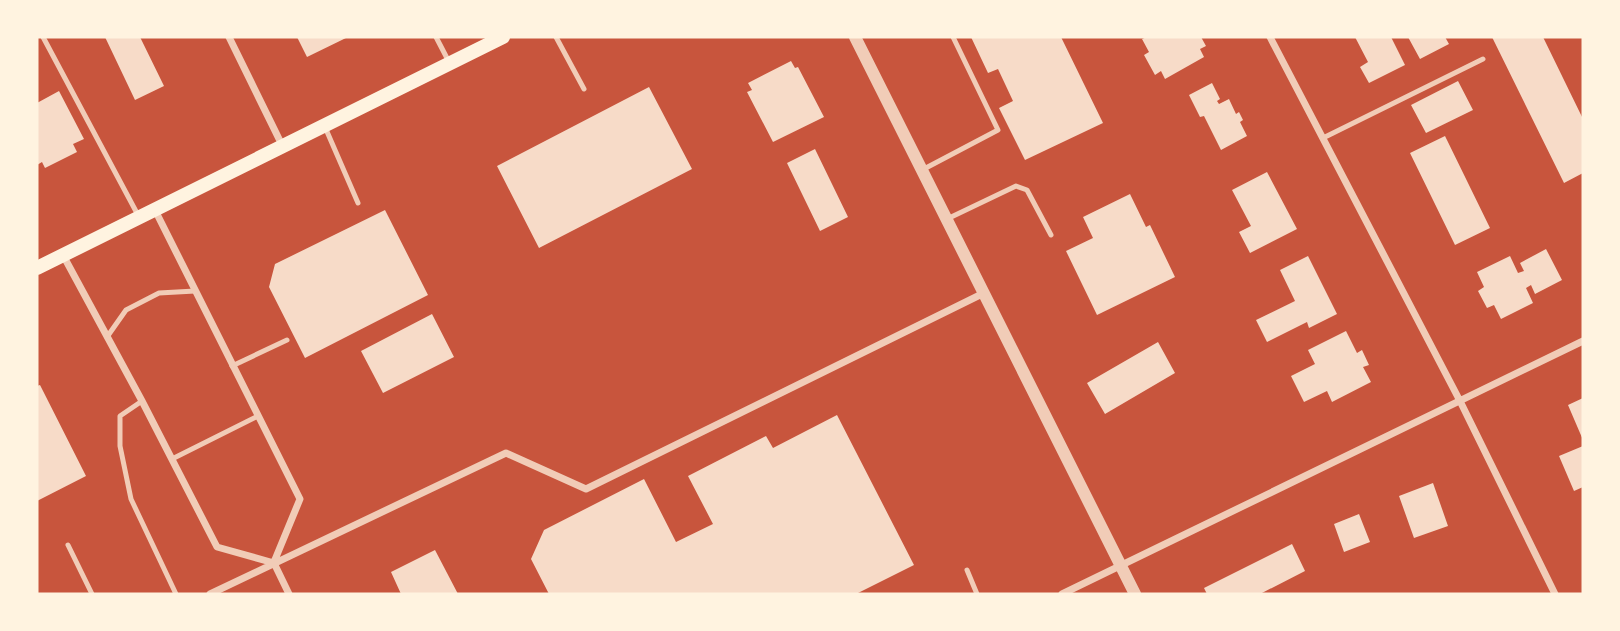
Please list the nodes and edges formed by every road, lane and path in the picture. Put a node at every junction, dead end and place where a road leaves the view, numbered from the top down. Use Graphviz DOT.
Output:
graph roads {
  1 [pos="43,37"];
  2 [pos="229,37"];
  3 [pos="436,37"];
  4 [pos="503,37"];
  5 [pos="556,37"];
  6 [pos="855,37"];
  7 [pos="953,37"];
  8 [pos="1269,37"];
  9 [pos="485,41"];
  10 [pos="1483,59"];
  11 [pos="449,63"];
  12 [pos="584,89"];
  13 [pos="324,125"];
  14 [pos="1323,138"];
  15 [pos="282,145"];
  16 [pos="922,170"];
  17 [pos="358,204"];
  18 [pos="155,210"];
  19 [pos="139,217"];
  20 [pos="947,219"];
  21 [pos="1051,235"];
  22 [pos="63,254"];
  23 [pos="37,268"];
  24 [pos="195,291"];
  25 [pos="985,293"];
  26 [pos="107,337"];
  27 [pos="287,340"];
  28 [pos="1583,341"];
  29 [pos="232,366"];
  30 [pos="142,401"];
  31 [pos="1460,401"];
  32 [pos="258,416"];
  33 [pos="172,459"];
  34 [pos="68,545"];
  35 [pos="274,563"];
  36 [pos="1121,565"];
  37 [pos="967,570"];
  38 [pos="92,594"];
  39 [pos="176,594"];
  40 [pos="210,594"];
  41 [pos="289,594"];
  42 [pos="977,594"];
  43 [pos="1062,594"];
  44 [pos="1135,594"];
  45 [pos="1555,594"];
  1 -- 19 [label="lane"];
  2 -- 15 [label="street"];
  3 -- 11 [label="lane"];
  4 -- 9 [label="main road"];
  5 -- 12 [label="lane"];
  6 -- 16 [label="street"];
  7 -- 16 [label="lane"];
  8 -- 14 [label="street"];
  9 -- 11 [label="main road"];
  10 -- 14 [label="lane"];
  11 -- 13 [label="main road"];
  13 -- 15 [label="main road"];
  13 -- 17 [label="lane"];
  14 -- 31 [label="street"];
  15 -- 18 [label="main road"];
  16 -- 20 [label="street"];
  18 -- 19 [label="main road"];
  18 -- 24 [label="street"];
  19 -- 22 [label="main road"];
  20 -- 21 [label="lane"];
  20 -- 25 [label="street"];
  22 -- 23 [label="main road"];
  22 -- 26 [label="street"];
  24 -- 26 [label="lane"];
  24 -- 29 [label="street"];
  25 -- 35 [label="street"];
  25 -- 36 [label="street"];
  26 -- 30 [label="street"];
  27 -- 29 [label="lane"];
  28 -- 31 [label="street"];
  29 -- 32 [label="street"];
  30 -- 33 [label="street"];
  30 -- 39 [label="lane"];
  31 -- 36 [label="street"];
  31 -- 45 [label="street"];
  32 -- 33 [label="lane"];
  32 -- 35 [label="street"];
  33 -- 35 [label="street"];
  34 -- 38 [label="lane"];
  35 -- 40 [label="street"];
  35 -- 41 [label="street"];
  36 -- 43 [label="street"];
  36 -- 44 [label="street"];
  37 -- 42 [label="lane"];
}
